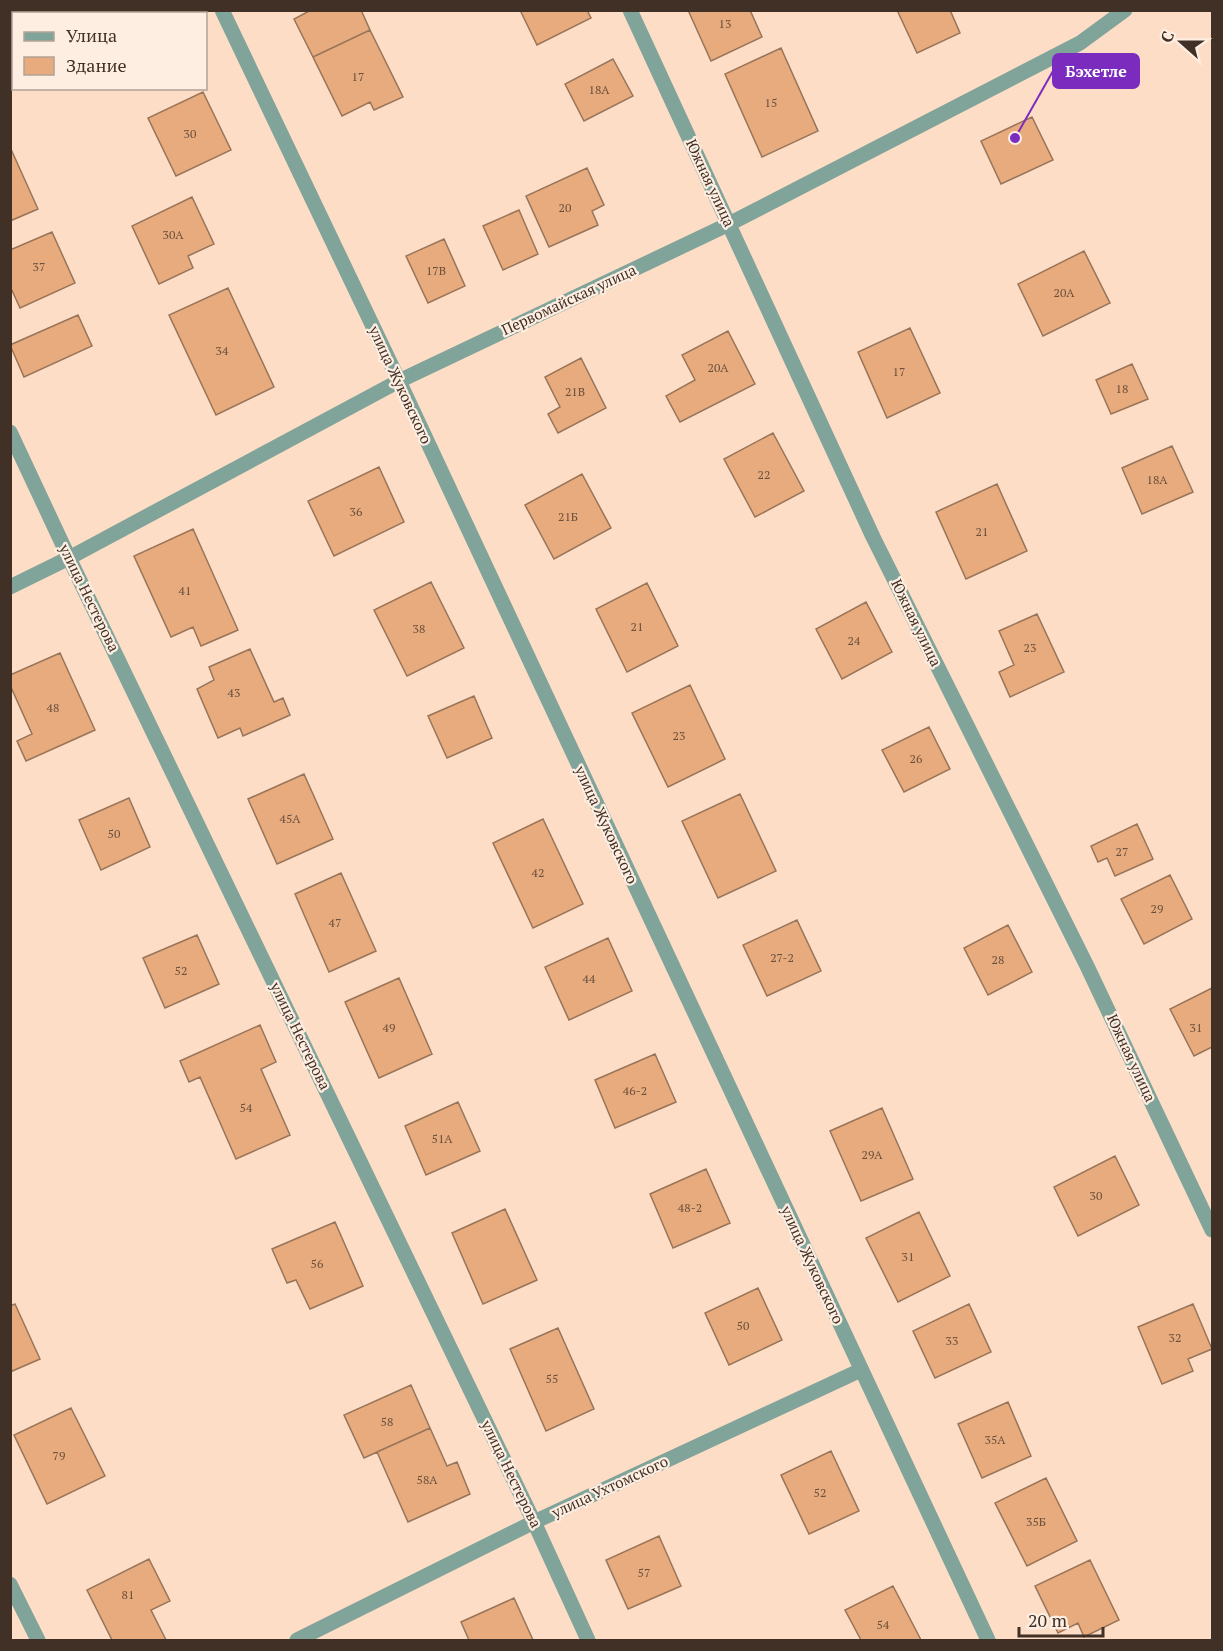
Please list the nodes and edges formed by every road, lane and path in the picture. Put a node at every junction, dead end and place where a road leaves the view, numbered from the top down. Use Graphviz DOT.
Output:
graph roads {
  1 [pos="222,10"];
  2 [pos="630,10"];
  3 [pos="1125,10"];
  4 [pos="729,224"];
  5 [pos="399,381"];
  6 [pos="10,432"];
  7 [pos="69,558"];
  8 [pos="10,587"];
  9 [pos="1212,1230"];
  10 [pos="861,1370"];
  11 [pos="534,1522"];
  12 [pos="10,1584"];
  13 [pos="38,1641"];
  14 [pos="297,1641"];
  15 [pos="588,1641"];
  16 [pos="988,1641"];
  1 -- 5 [label="street, улица Жуковского"];
  2 -- 4 [label="street, Южная улица"];
  3 -- 4 [label="street, Первомайская улица"];
  4 -- 5 [label="street, Первомайская улица"];
  4 -- 9 [label="street, Южная улица"];
  5 -- 7 [label="street, Первомайская улица"];
  5 -- 10 [label="street, улица Жуковского"];
  6 -- 7 [label="street, улица Нестерова"];
  7 -- 8 [label="street, Первомайская улица"];
  7 -- 11 [label="street, улица Нестерова"];
  10 -- 11 [label="street, улица Ухтомского"];
  10 -- 16 [label="street, улица Жуковского"];
  11 -- 14 [label="street, улица Ухтомского"];
  11 -- 15 [label="street, улица Нестерова"];
  12 -- 13 [label="street"];
}
